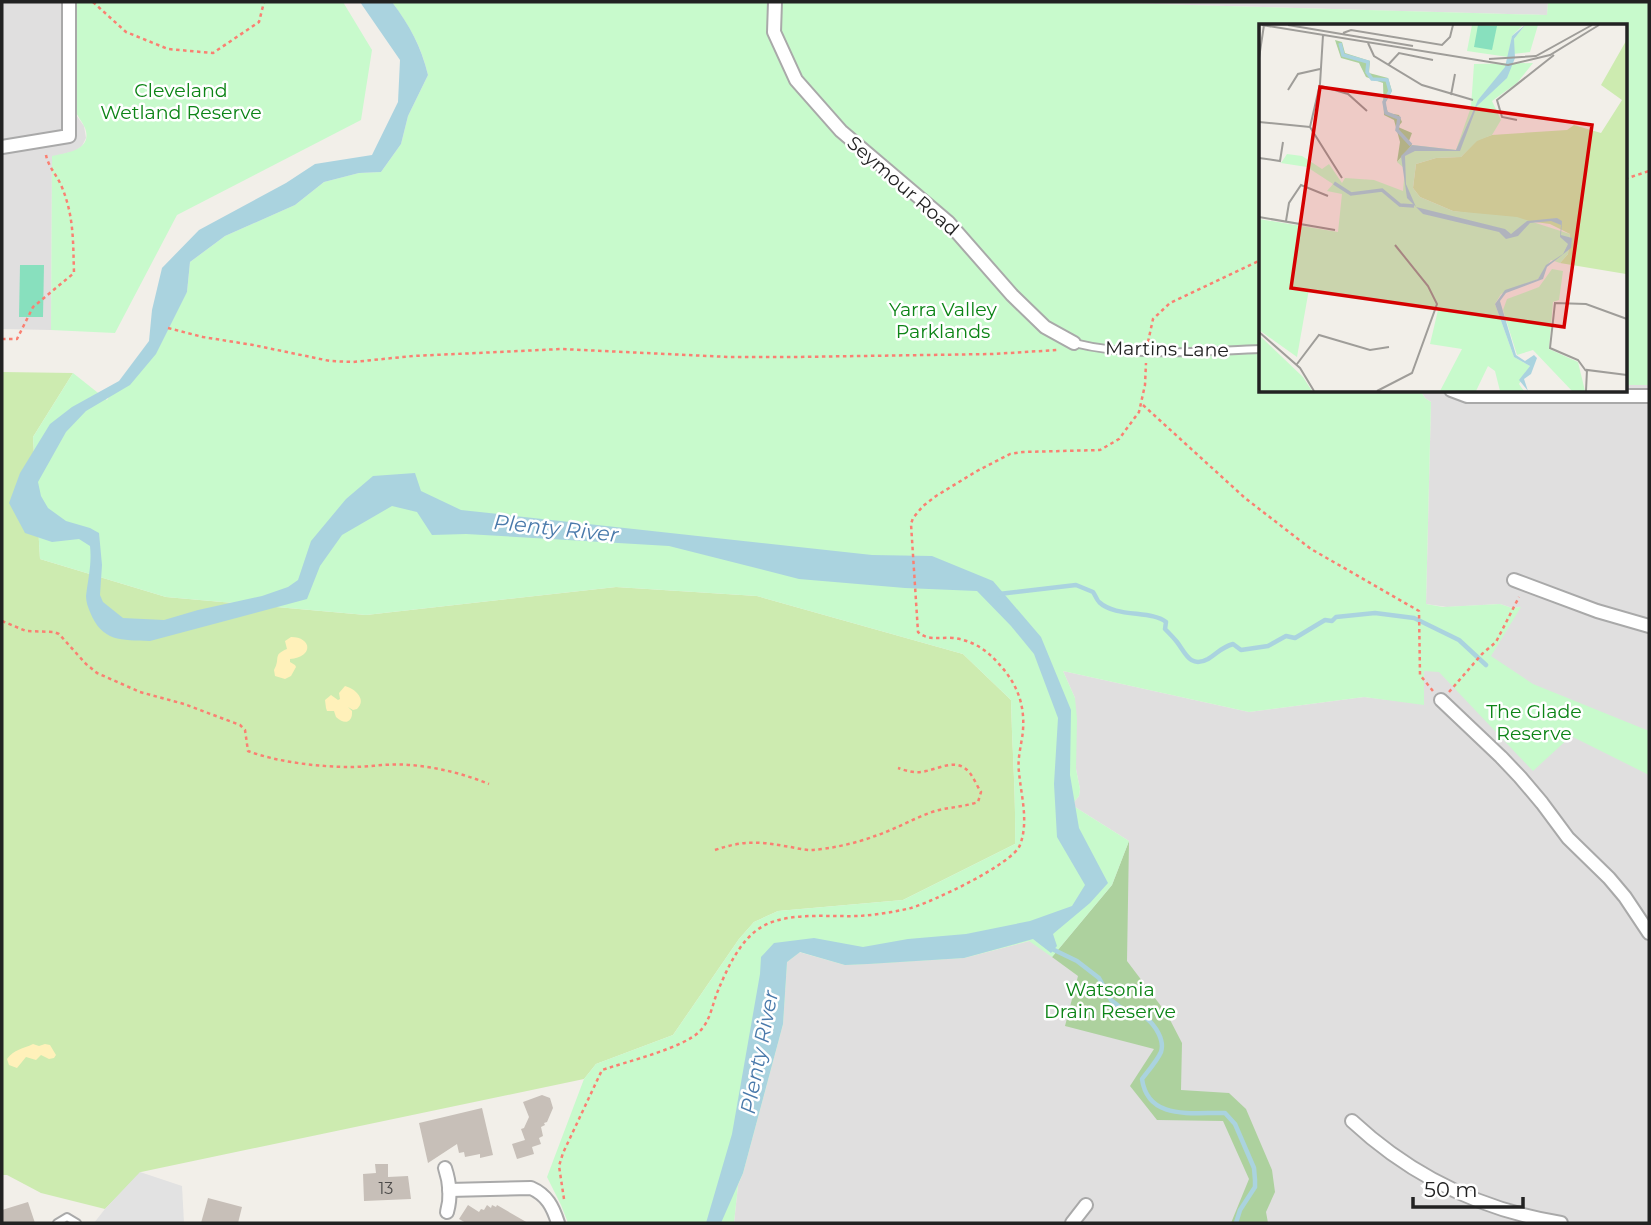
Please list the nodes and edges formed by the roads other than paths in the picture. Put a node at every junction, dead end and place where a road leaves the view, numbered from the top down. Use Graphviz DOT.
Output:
graph roads {
  1 [pos="69,2"];
  2 [pos="775,2"];
  3 [pos="2,147"];
  4 [pos="1074,343"];
  5 [pos="1259,349"];
  6 [pos="1456,392"];
  7 [pos="1649,396"];
  8 [pos="1519,582"];
  9 [pos="1649,626"];
  10 [pos="1441,700"];
  11 [pos="1649,933"];
  12 [pos="1352,1121"];
  13 [pos="445,1168"];
  14 [pos="449,1190"];
  15 [pos="1086,1205"];
  16 [pos="447,1212"];
  17 [pos="57,1223"];
  18 [pos="77,1223"];
  19 [pos="558,1223"];
  20 [pos="1072,1223"];
  21 [pos="1562,1223"];
  1 -- 3 [label="street"];
  2 -- 4 [label="street, Seymour Road"];
  4 -- 5 [label="lane, Martins Lane"];
  6 -- 7 [label="street"];
  8 -- 9 [label="street"];
  10 -- 11 [label="street"];
  12 -- 21 [label="street"];
  13 -- 14 [label="street"];
  14 -- 16 [label="street"];
  14 -- 19 [label="street"];
  15 -- 20 [label="street"];
  17 -- 18 [label="lane"];
}
